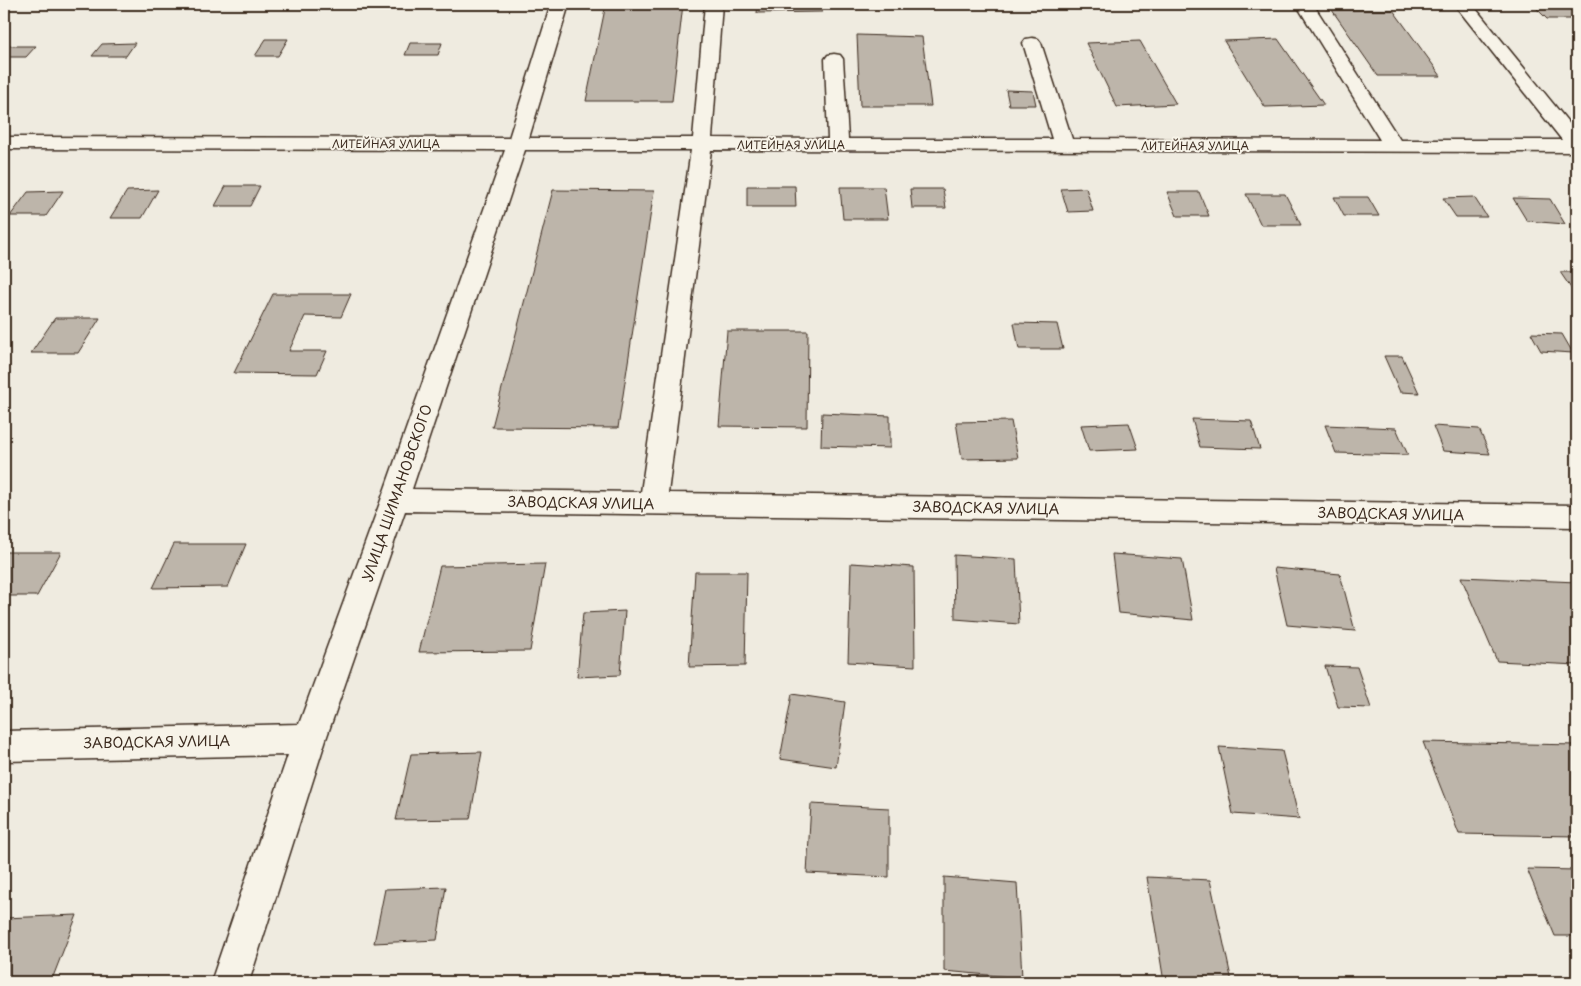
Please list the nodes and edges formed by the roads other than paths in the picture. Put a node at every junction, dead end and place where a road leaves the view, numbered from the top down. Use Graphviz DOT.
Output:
graph roads {
  1 [pos="560,4"];
  2 [pos="714,4"];
  3 [pos="1305,4"];
  4 [pos="1463,4"];
  5 [pos="1032,43"];
  6 [pos="834,59"];
  7 [pos="4,143"];
  8 [pos="518,144"];
  9 [pos="702,144"];
  10 [pos="838,145"];
  11 [pos="1064,145"];
  12 [pos="1394,146"];
  13 [pos="1577,146"];
  14 [pos="395,500"];
  15 [pos="653,504"];
  16 [pos="1577,516"];
  17 [pos="310,739"];
  18 [pos="4,746"];
  19 [pos="230,982"];
  1 -- 8 [label="street, УЛИЦА ШИМАНОВСКОГО"];
  2 -- 9 [label="street"];
  3 -- 12 [label="street"];
  4 -- 13 [label="street"];
  5 -- 11 [label="street"];
  6 -- 10 [label="street"];
  7 -- 8 [label="street, ЛИТЕЙНАЯ УЛИЦА"];
  8 -- 9 [label="street, ЛИТЕЙНАЯ УЛИЦА"];
  8 -- 14 [label="street, УЛИЦА ШИМАНОВСКОГО"];
  9 -- 10 [label="street, ЛИТЕЙНАЯ УЛИЦА"];
  9 -- 15 [label="street"];
  10 -- 11 [label="street, ЛИТЕЙНАЯ УЛИЦА"];
  11 -- 12 [label="street, ЛИТЕЙНАЯ УЛИЦА"];
  12 -- 13 [label="street, ЛИТЕЙНАЯ УЛИЦА"];
  14 -- 15 [label="street, ЗАВОДСКАЯ УЛИЦА"];
  14 -- 17 [label="street, УЛИЦА ШИМАНОВСКОГО"];
  15 -- 16 [label="street, ЗАВОДСКАЯ УЛИЦА"];
  17 -- 18 [label="street, ЗАВОДСКАЯ УЛИЦА"];
  17 -- 19 [label="street, УЛИЦА ШИМАНОВСКОГО"];
}
